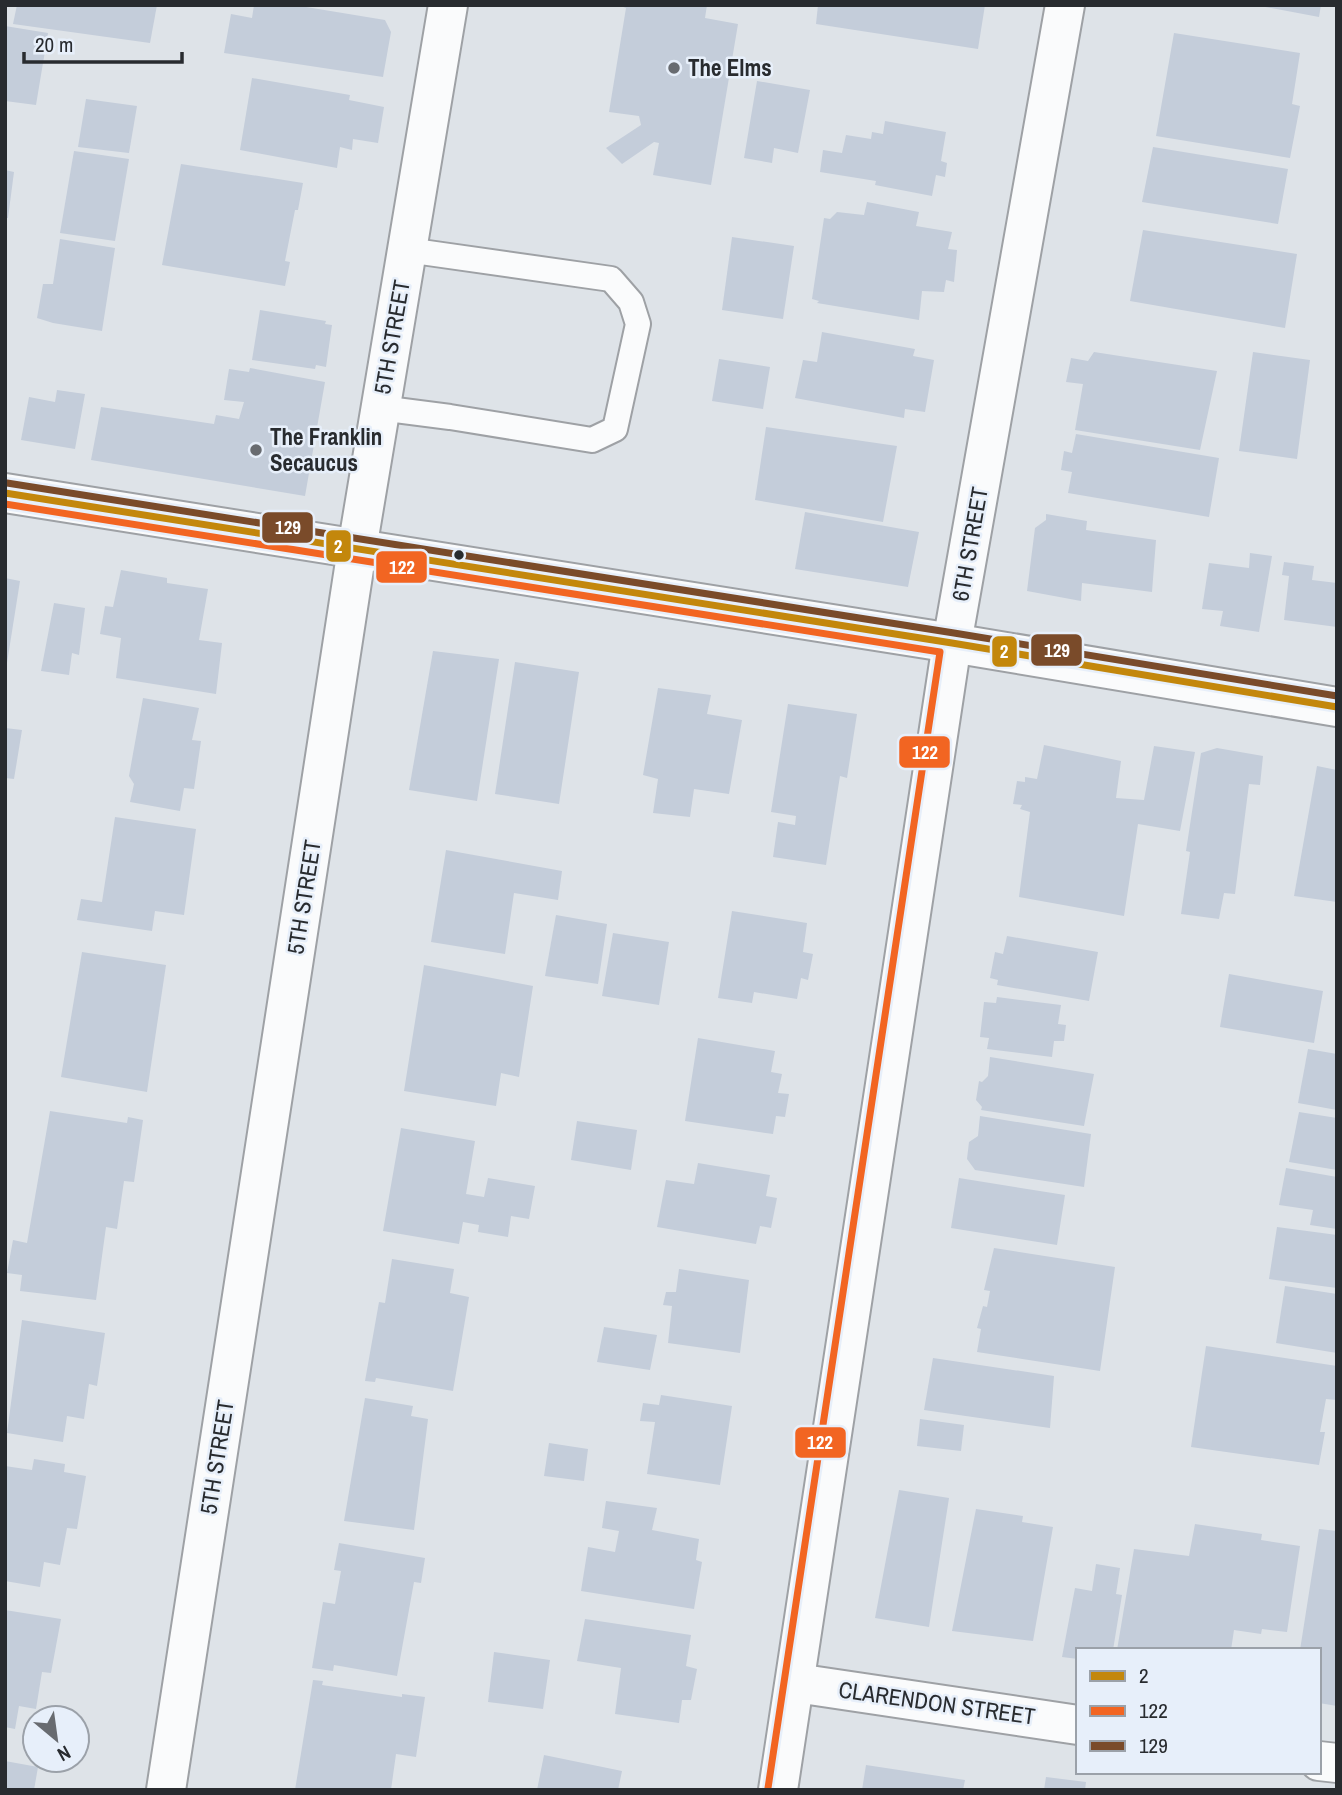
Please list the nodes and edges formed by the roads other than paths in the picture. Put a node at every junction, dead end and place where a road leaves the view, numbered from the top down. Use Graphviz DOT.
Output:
graph roads {
  1 [pos="448,5"];
  2 [pos="1065,5"];
  3 [pos="407,250"];
  4 [pos="380,408"];
  5 [pos="5,493"];
  6 [pos="357,549"];
  7 [pos="952,643"];
  8 [pos="1337,707"];
  9 [pos="796,1683"];
  10 [pos="1076,1724"];
  11 [pos="166,1790"];
  12 [pos="778,1790"];
  1 -- 3 [label="street, 5TH STREET"];
  2 -- 7 [label="street, 6TH STREET"];
  3 -- 4 [label="street, 5TH STREET"];
  3 -- 4 [label="lane"];
  4 -- 6 [label="street, 5TH STREET"];
  5 -- 6 [label="street"];
  6 -- 7 [label="street"];
  6 -- 11 [label="street, 5TH STREET"];
  7 -- 8 [label="street"];
  7 -- 9 [label="street, 6TH STREET"];
  9 -- 10 [label="street, CLARENDON STREET"];
  9 -- 12 [label="street, 6TH STREET"];
}
